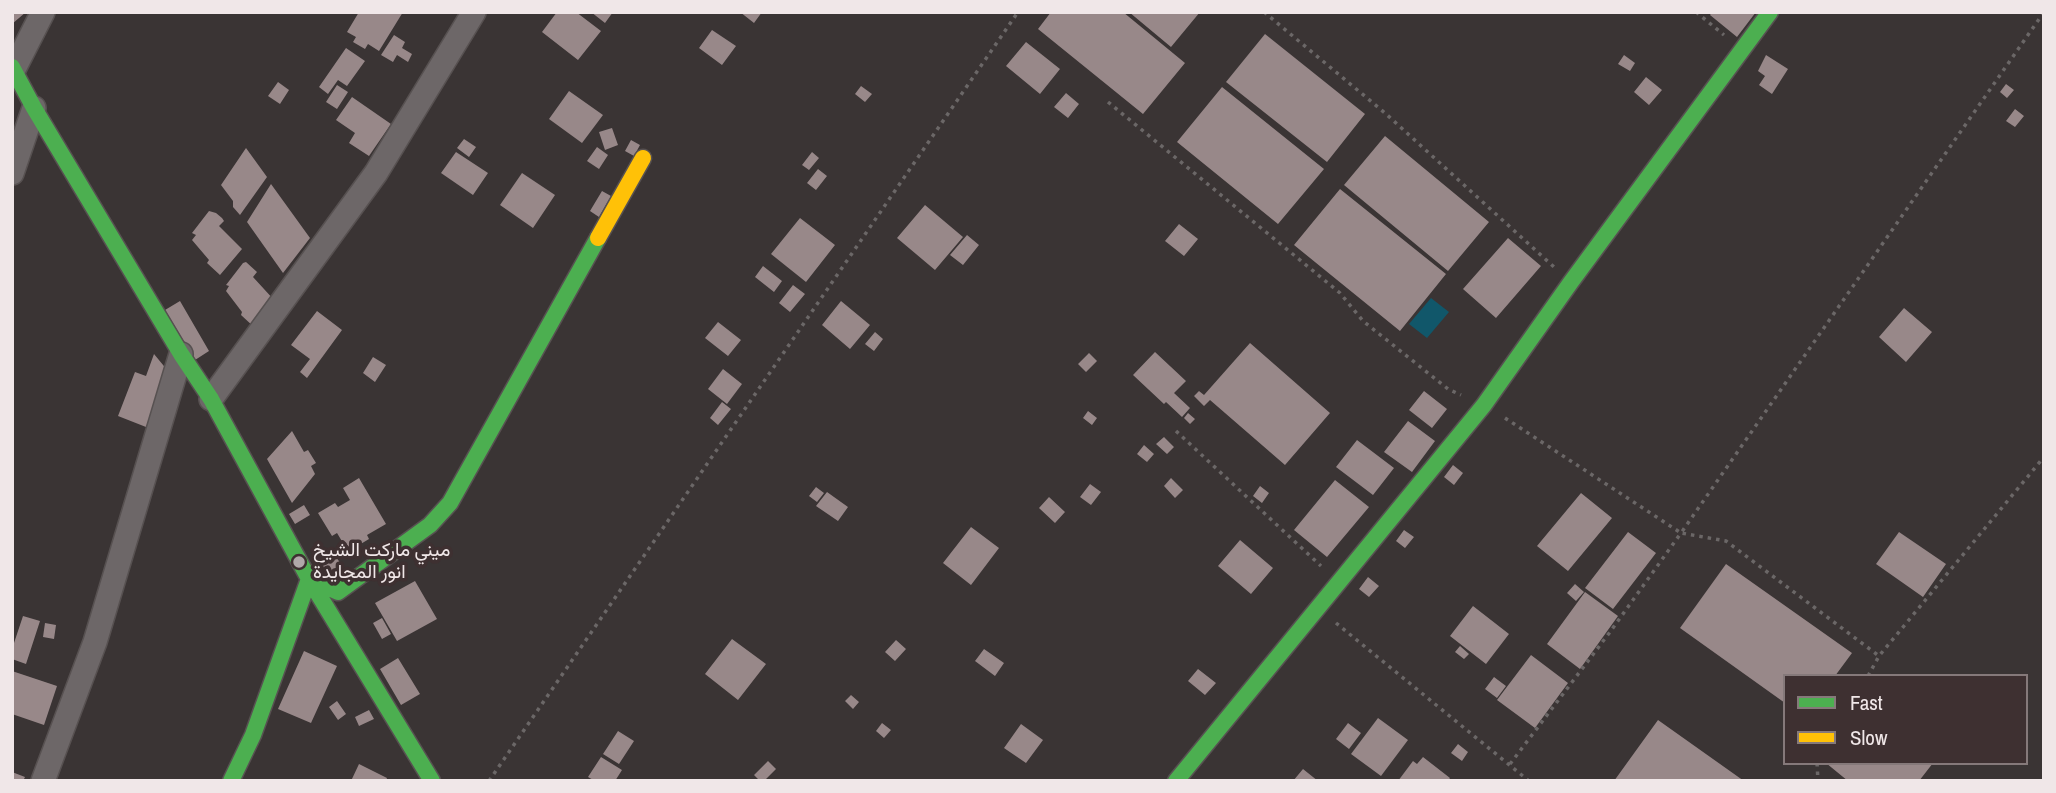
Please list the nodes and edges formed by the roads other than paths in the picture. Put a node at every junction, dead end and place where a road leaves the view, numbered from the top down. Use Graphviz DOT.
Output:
graph roads {
  1 [pos="43,12"];
  2 [pos="474,12"];
  3 [pos="1770,12"];
  4 [pos="13,68"];
  5 [pos="34,108"];
  6 [pos="643,158"];
  7 [pos="12,173"];
  8 [pos="181,354"];
  9 [pos="211,399"];
  10 [pos="309,579"];
  11 [pos="43,781"];
  12 [pos="231,781"];
  13 [pos="432,781"];
  14 [pos="1176,781"];
  1 -- 4 [label="street"];
  2 -- 9 [label="street"];
  3 -- 14 [label="street"];
  4 -- 5 [label="street"];
  5 -- 7 [label="street"];
  5 -- 8 [label="street"];
  6 -- 10 [label="street"];
  8 -- 9 [label="street"];
  8 -- 11 [label="street"];
  9 -- 10 [label="street"];
  10 -- 12 [label="street"];
  10 -- 13 [label="street"];
}
